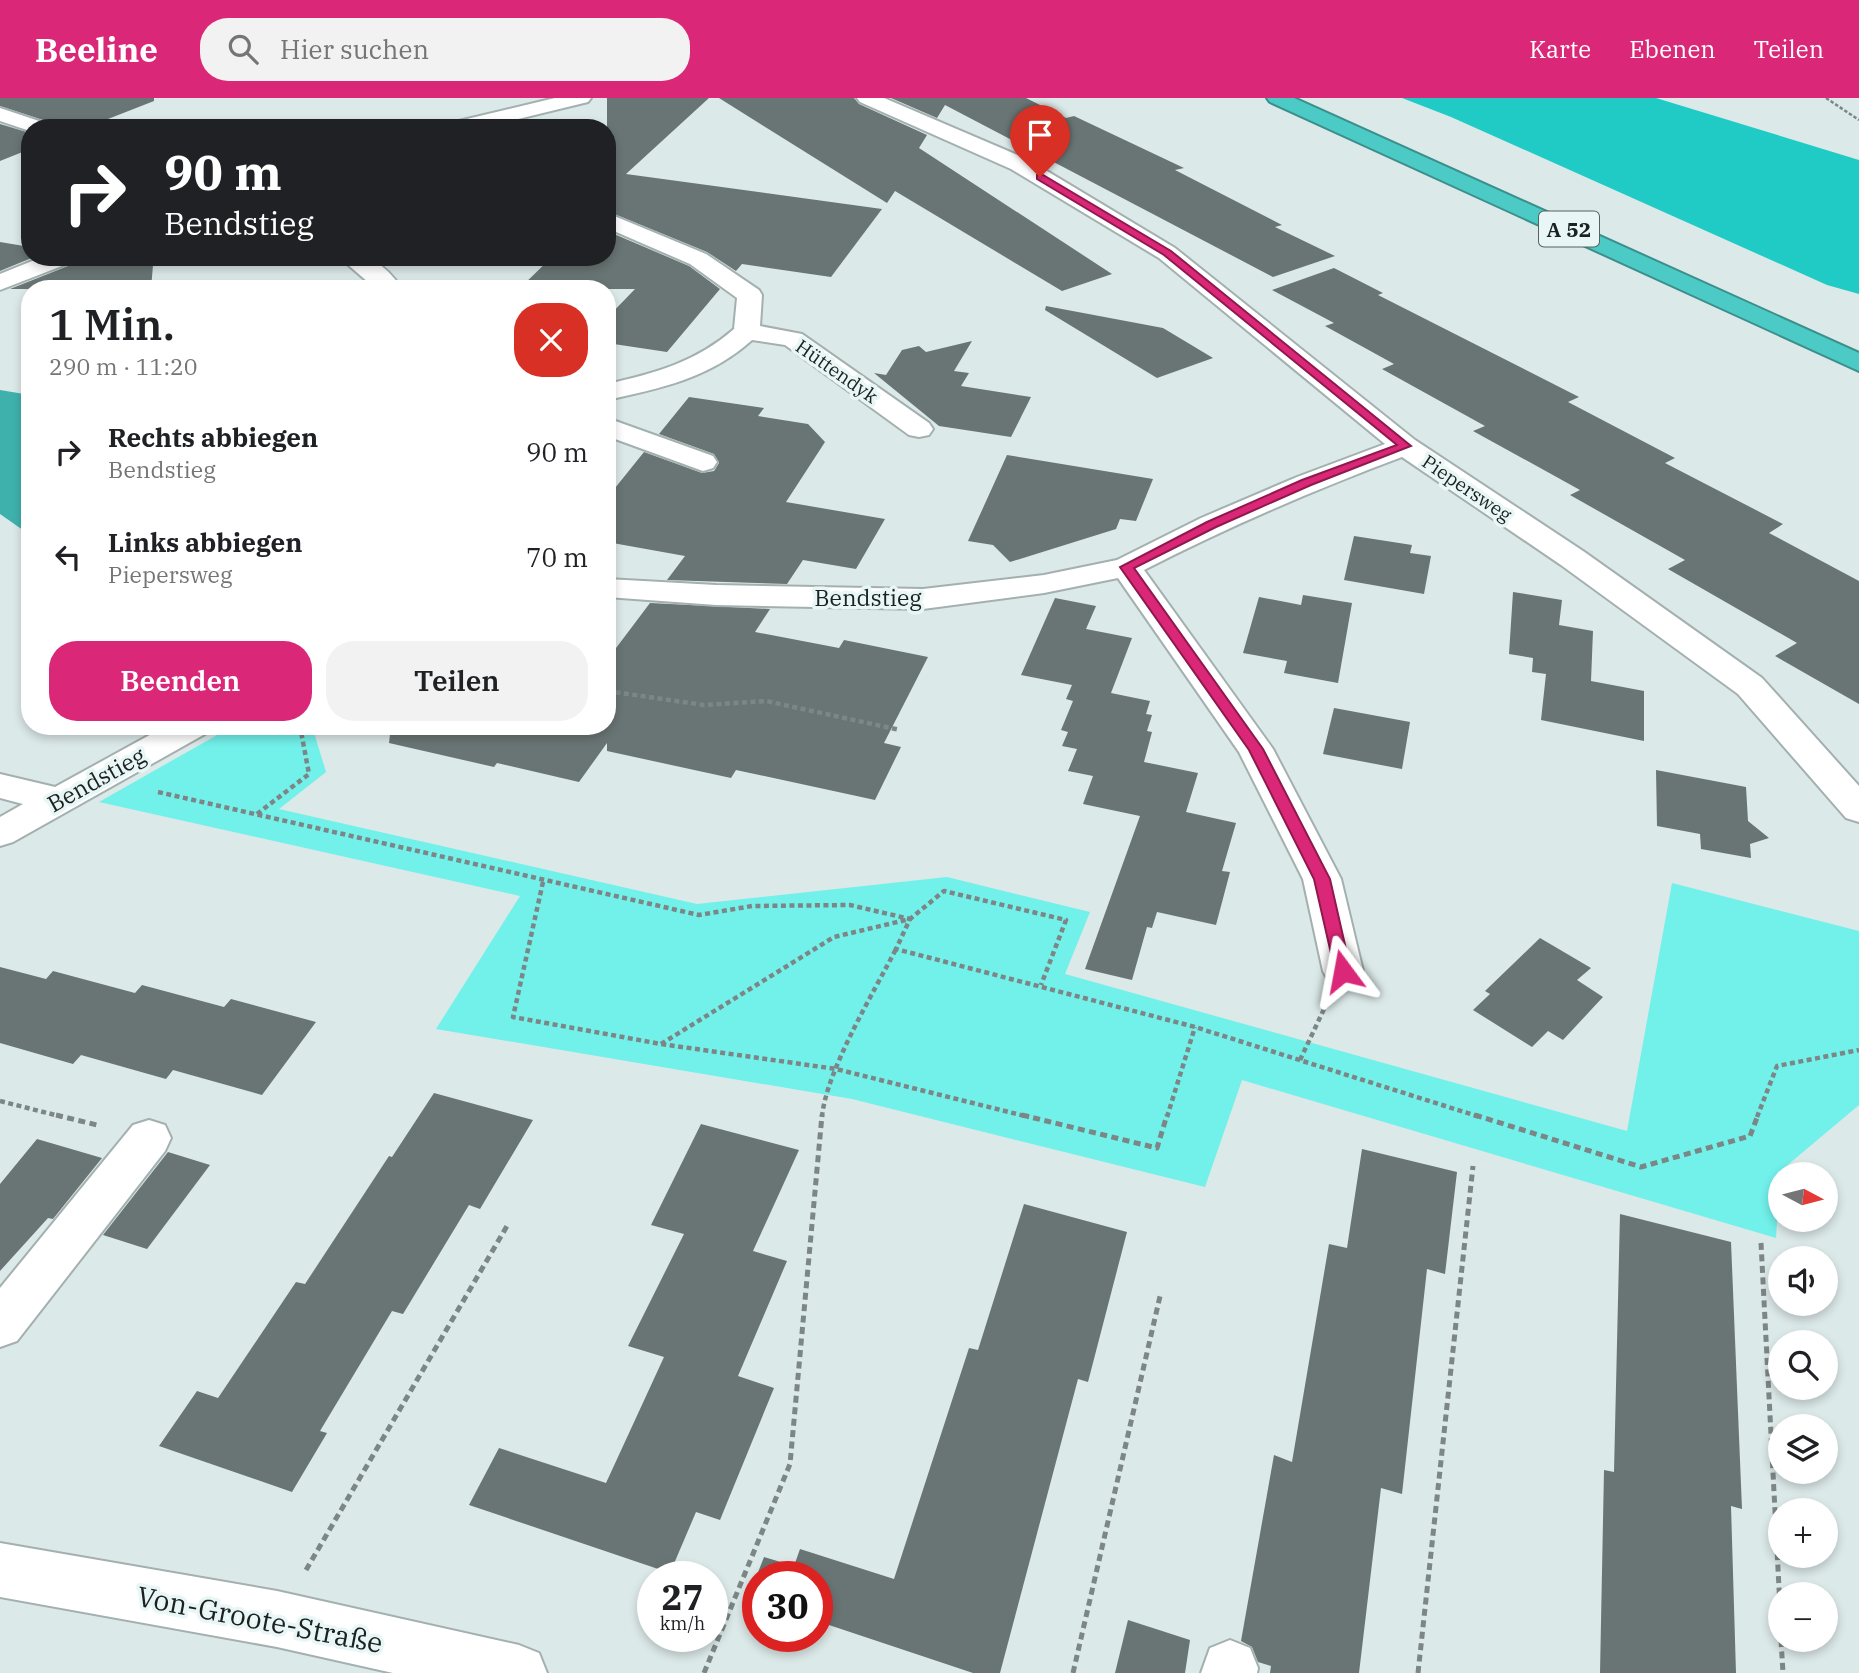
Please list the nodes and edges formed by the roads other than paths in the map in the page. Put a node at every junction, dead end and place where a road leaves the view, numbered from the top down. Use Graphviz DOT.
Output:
graph roads {
  1 [pos="582,98"];
  2 [pos="867,98"];
  3 [pos="1277,98"];
  4 [pos="1326,98"];
  5 [pos="0,114"];
  6 [pos="492,119"];
  7 [pos="21,121"];
  8 [pos="1448,152"];
  9 [pos="616,224"];
  10 [pos="43,266"];
  11 [pos="363,266"];
  12 [pos="380,280"];
  13 [pos="0,285"];
  14 [pos="21,288"];
  15 [pos="747,331"];
  16 [pos="1859,363"];
  17 [pos="616,390"];
  18 [pos="616,429"];
  19 [pos="919,429"];
  20 [pos="1405,446"];
  21 [pos="703,462"];
  22 [pos="1126,567"];
  23 [pos="616,589"];
  24 [pos="177,735"];
  25 [pos="0,786"];
  26 [pos="59,800"];
  27 [pos="1859,809"];
  28 [pos="0,833"];
  29 [pos="1343,971"];
  30 [pos="149,1138"];
  31 [pos="0,1325"];
  32 [pos="0,1570"];
  33 [pos="519,1673"];
  1 -- 6 [label="street"];
  2 -- 20 [label="street, Piepersweg"];
  3 -- 16 [label="highway, A 52"];
  4 -- 8 [label="highway"];
  5 -- 7 [label="street"];
  9 -- 15 [label="street"];
  10 -- 13 [label="street"];
  11 -- 12 [label="street"];
  13 -- 14 [label="street"];
  15 -- 17 [label="street"];
  15 -- 19 [label="street, Hüttendyk"];
  18 -- 21 [label="street"];
  20 -- 22 [label="street, Bendstieg"];
  20 -- 27 [label="street, Piepersweg"];
  22 -- 23 [label="street, Bendstieg"];
  22 -- 29 [label="street"];
  24 -- 26 [label="street, Bendstieg"];
  25 -- 26 [label="street"];
  26 -- 28 [label="street, Bendstieg"];
  30 -- 31 [label="street"];
  32 -- 33 [label="street, Von-Groote-Straße"];
}
